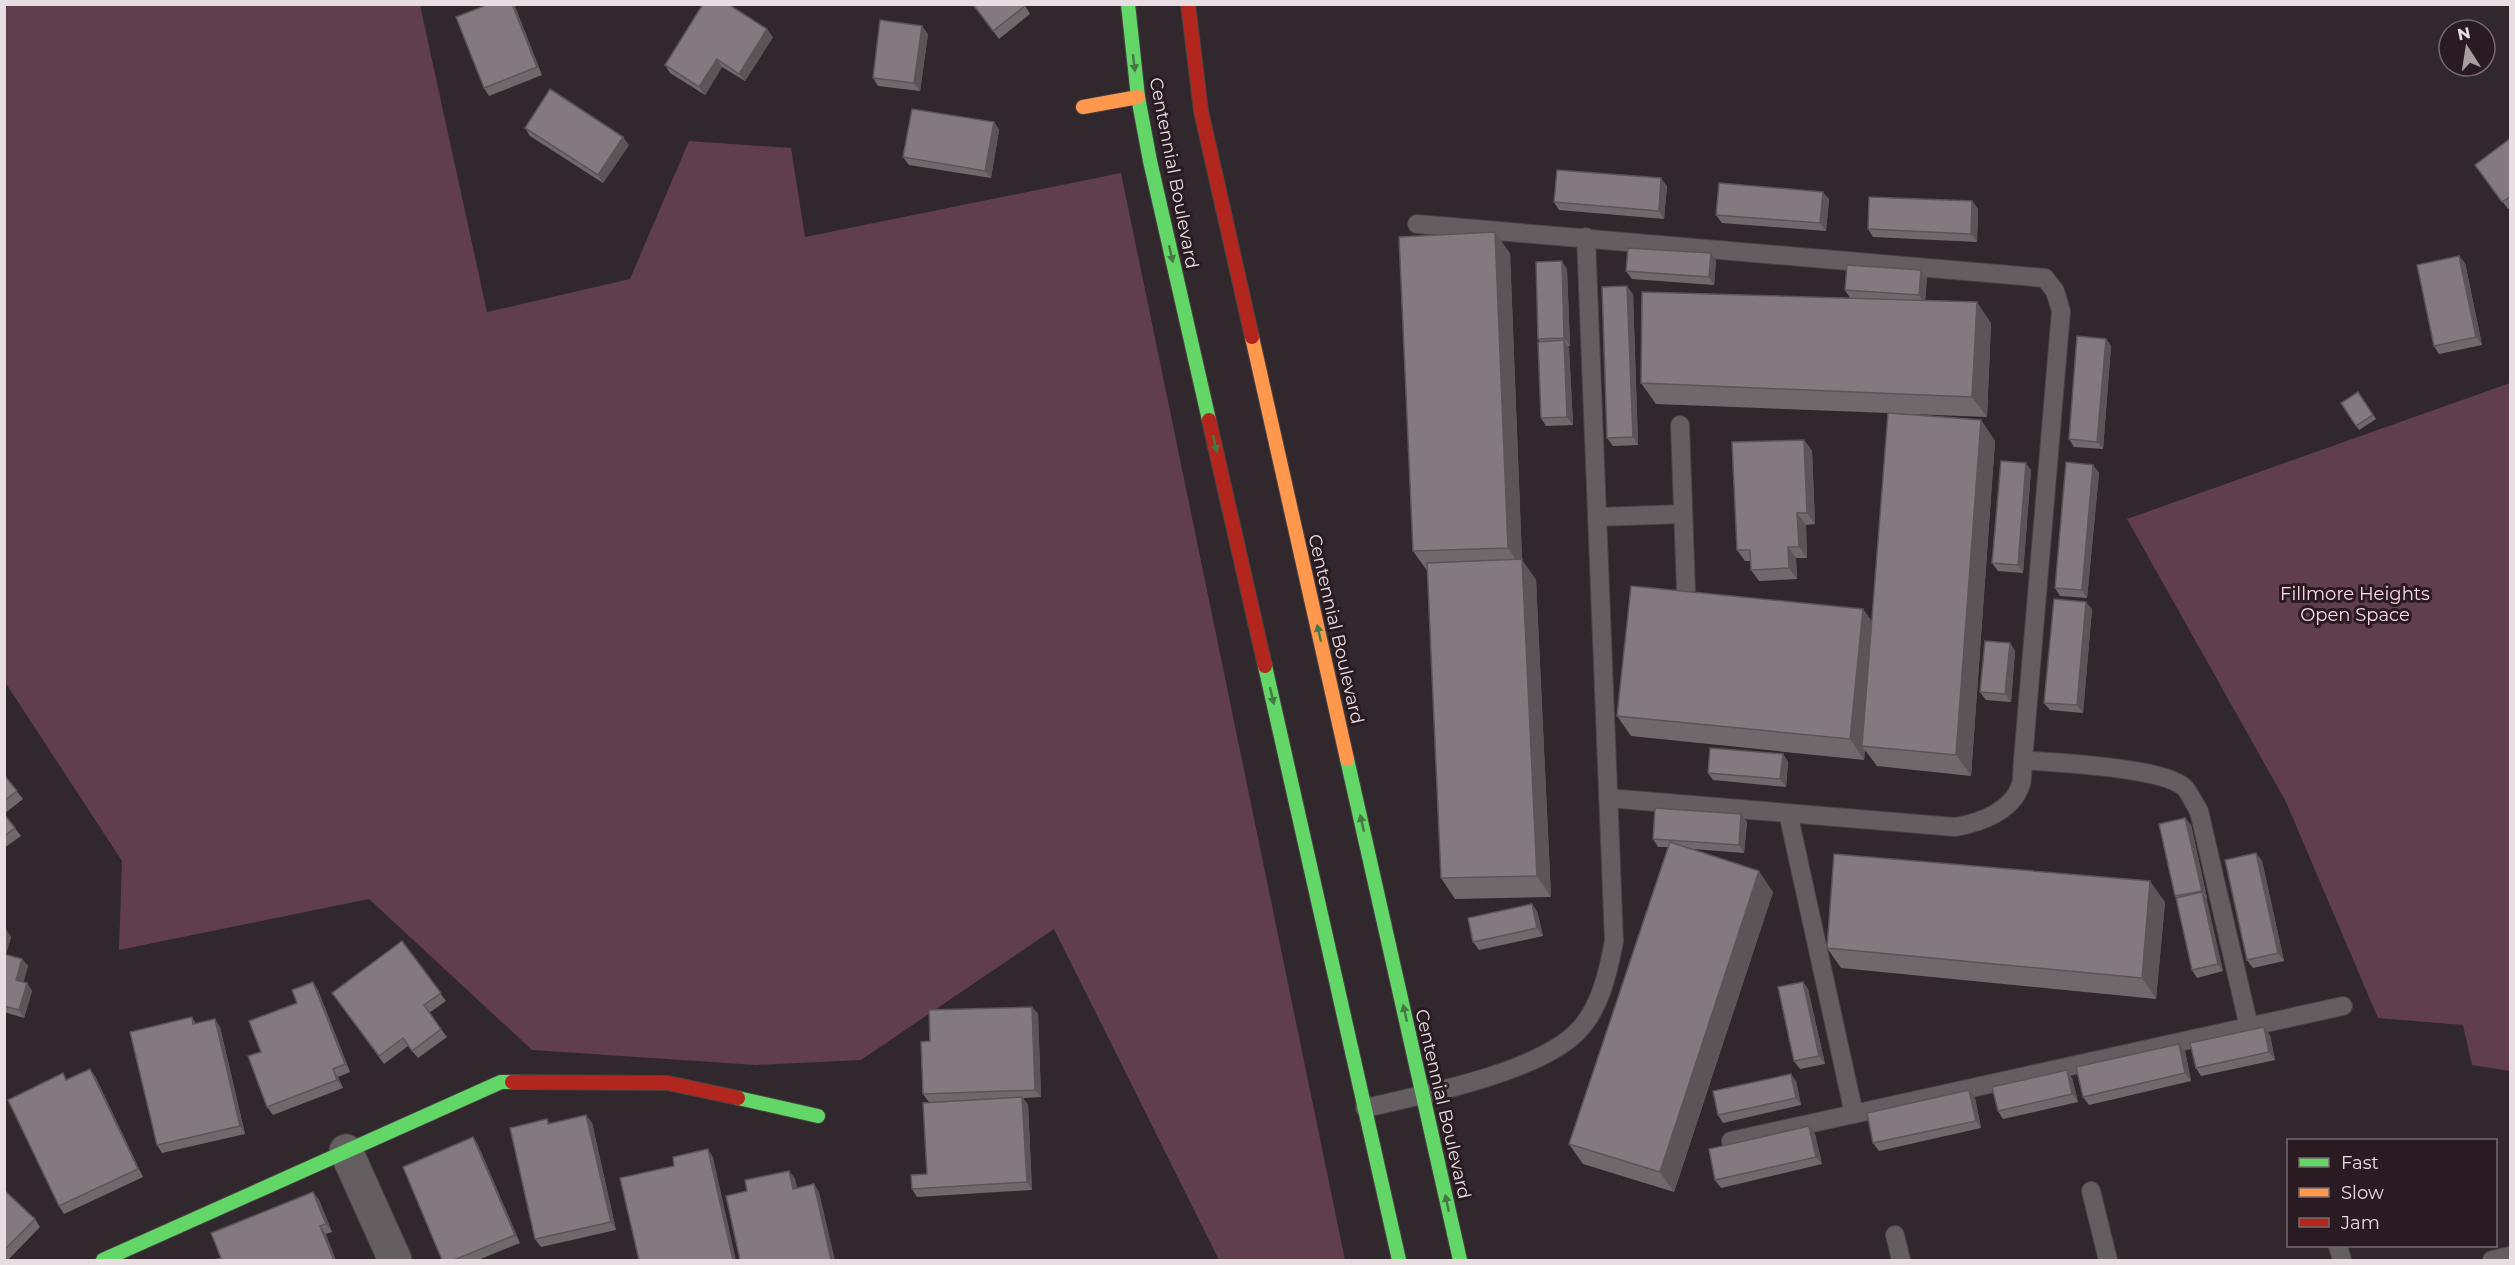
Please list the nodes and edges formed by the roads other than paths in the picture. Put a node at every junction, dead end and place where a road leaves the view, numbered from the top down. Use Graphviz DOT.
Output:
graph roads {
  1 [pos="1128,4"];
  2 [pos="1188,4"];
  3 [pos="1138,97"];
  4 [pos="1083,107"];
  5 [pos="1417,224"];
  6 [pos="1586,237"];
  7 [pos="1680,425"];
  8 [pos="1683,514"];
  9 [pos="1597,517"];
  10 [pos="1686,590"];
  11 [pos="2023,760"];
  12 [pos="1608,798"];
  13 [pos="1788,813"];
  14 [pos="2343,1006"];
  15 [pos="2249,1027"];
  16 [pos="1423,1094"];
  17 [pos="1365,1108"];
  18 [pos="1854,1114"];
  19 [pos="818,1116"];
  20 [pos="1731,1141"];
  21 [pos="346,1152"];
  22 [pos="2091,1191"];
  23 [pos="1895,1235"];
  24 [pos="2511,1256"];
  25 [pos="103,1260"];
  26 [pos="395,1260"];
  27 [pos="1399,1260"];
  28 [pos="1460,1260"];
  29 [pos="1900,1260"];
  30 [pos="2108,1260"];
  31 [pos="2492,1260"];
  1 -- 3 [label="main road, Centennial Boulevard, one-way"];
  16 -- 2 [label="main road, Centennial Boulevard, one-way"];
  3 -- 4 [label="main road"];
  3 -- 17 [label="main road, Centennial Boulevard, one-way"];
  5 -- 6 [label="lane"];
  6 -- 9 [label="lane"];
  6 -- 11 [label="lane"];
  7 -- 8 [label="lane"];
  8 -- 9 [label="lane"];
  8 -- 10 [label="lane"];
  9 -- 12 [label="lane"];
  11 -- 13 [label="lane"];
  11 -- 15 [label="lane"];
  12 -- 13 [label="lane"];
  12 -- 16 [label="lane"];
  13 -- 18 [label="lane"];
  14 -- 15 [label="lane"];
  15 -- 18 [label="lane"];
  16 -- 17 [label="lane"];
  28 -- 16 [label="main road, Centennial Boulevard, one-way"];
  17 -- 27 [label="main road, Centennial Boulevard"];
  18 -- 20 [label="lane"];
  19 -- 21 [label="main road"];
  21 -- 25 [label="main road"];
  21 -- 26 [label="street"];
  22 -- 30 [label="lane"];
  23 -- 29 [label="lane"];
  24 -- 31 [label="lane"];
}
